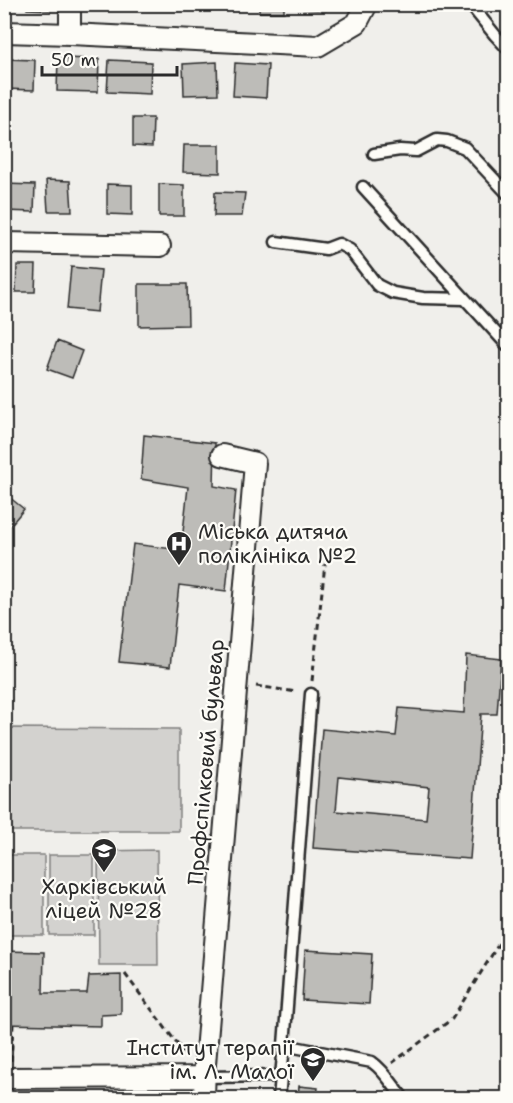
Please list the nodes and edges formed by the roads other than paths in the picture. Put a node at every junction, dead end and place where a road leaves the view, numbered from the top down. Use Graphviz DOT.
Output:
graph roads {
  1 [pos="70,4"];
  2 [pos="367,4"];
  3 [pos="470,4"];
  4 [pos="4,32"];
  5 [pos="70,34"];
  6 [pos="508,49"];
  7 [pos="374,154"];
  8 [pos="363,187"];
  9 [pos="508,194"];
  10 [pos="276,242"];
  11 [pos="4,243"];
  12 [pos="160,246"];
  13 [pos="465,299"];
  14 [pos="508,346"];
  15 [pos="222,455"];
  16 [pos="311,694"];
  17 [pos="284,1045"];
  18 [pos="198,1070"];
  19 [pos="281,1076"];
  20 [pos="8,1077"];
  21 [pos="204,1098"];
  22 [pos="279,1098"];
  23 [pos="404,1098"];
  1 -- 5 [label="street"];
  2 -- 5 [label="street"];
  3 -- 6 [label="lane"];
  4 -- 5 [label="street"];
  7 -- 9 [label="lane"];
  8 -- 13 [label="lane"];
  10 -- 13 [label="lane"];
  11 -- 12 [label="street"];
  13 -- 14 [label="lane"];
  15 -- 18 [label="street, Профспілковий бульвар"];
  16 -- 17 [label="lane"];
  17 -- 19 [label="lane"];
  17 -- 23 [label="lane"];
  18 -- 19 [label="lane"];
  18 -- 20 [label="street"];
  18 -- 21 [label="street, Профспілковий бульвар"];
  19 -- 22 [label="lane"];
}
